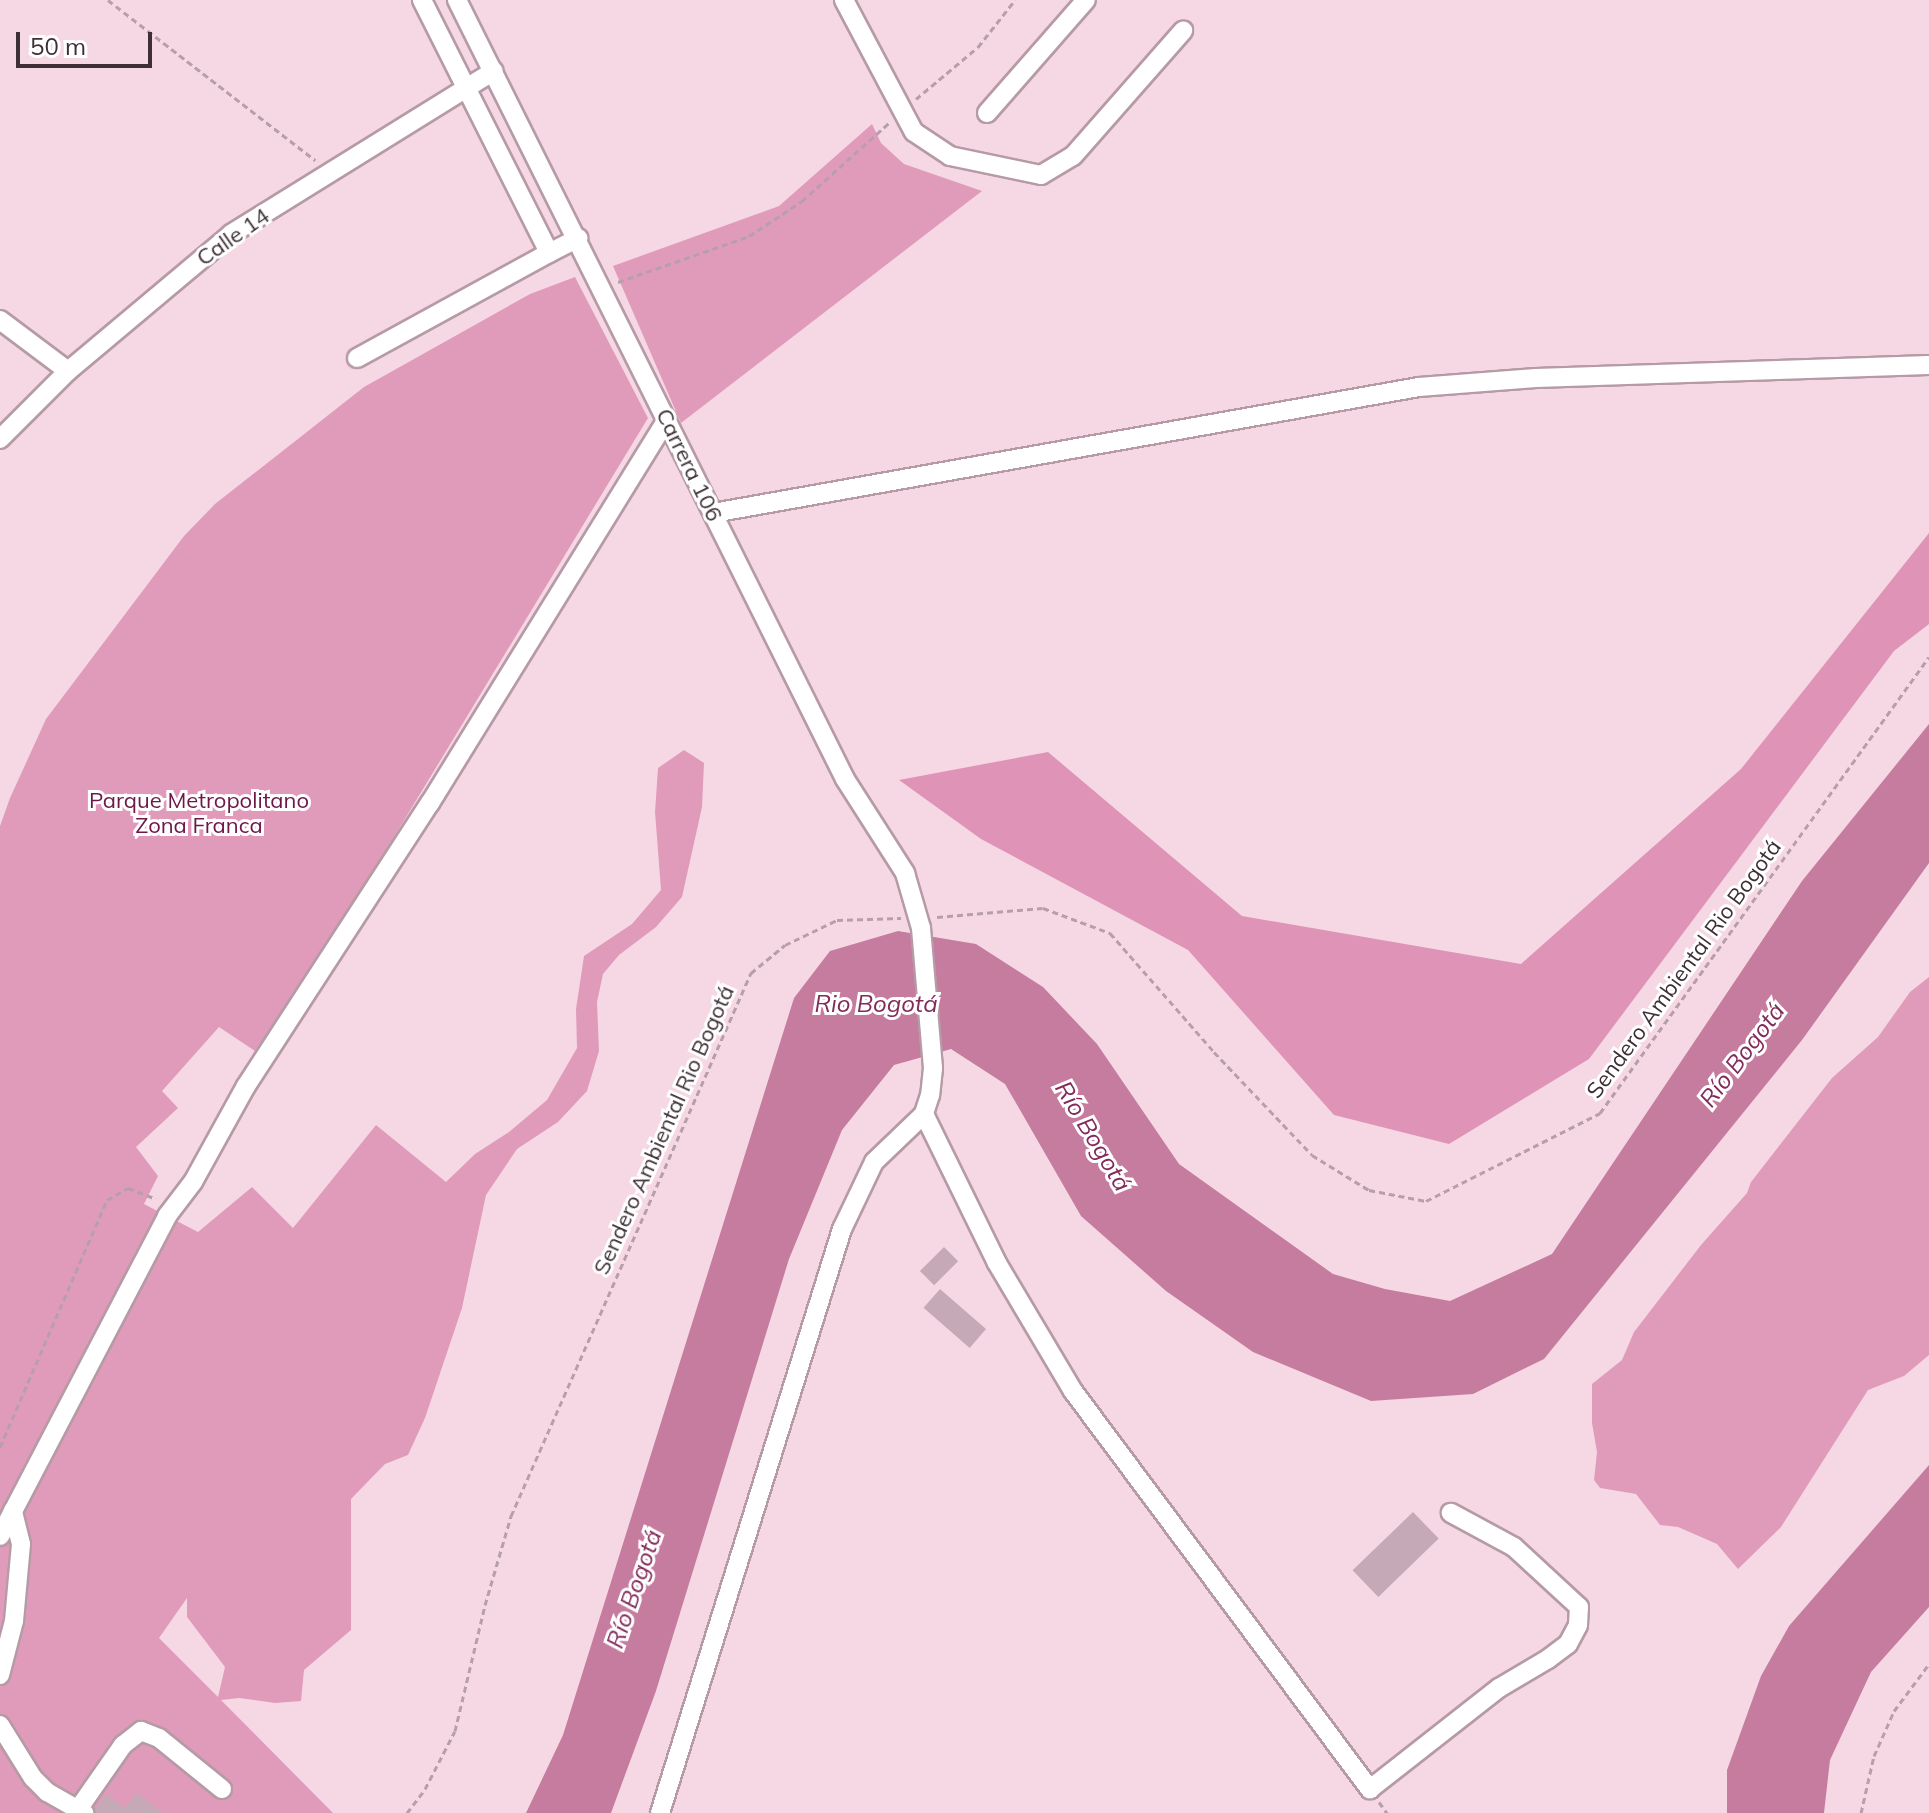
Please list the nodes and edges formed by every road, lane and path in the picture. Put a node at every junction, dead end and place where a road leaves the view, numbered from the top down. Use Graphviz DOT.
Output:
graph roads {
  1 [pos="108,0"];
  2 [pos="422,0"];
  3 [pos="457,0"];
  4 [pos="844,0"];
  5 [pos="1015,0"];
  6 [pos="1086,0"];
  7 [pos="1183,31"];
  8 [pos="494,71"];
  9 [pos="466,88"];
  10 [pos="901,111"];
  11 [pos="987,113"];
  12 [pos="331,172"];
  13 [pos="578,238"];
  14 [pos="549,253"];
  15 [pos="603,287"];
  16 [pos="0,320"];
  17 [pos="357,358"];
  18 [pos="1929,365"];
  19 [pos="68,371"];
  20 [pos="667,419"];
  21 [pos="2,432"];
  22 [pos="713,513"];
  23 [pos="1929,657"];
  24 [pos="920,923"];
  25 [pos="924,1114"];
  26 [pos="163,1202"];
  27 [pos="0,1447"];
  28 [pos="13,1511"];
  29 [pos="1451,1513"];
  30 [pos="0,1536"];
  31 [pos="4,1640"];
  32 [pos="1929,1664"];
  33 [pos="0,1675"];
  34 [pos="0,1725"];
  35 [pos="222,1789"];
  36 [pos="81,1810"];
  37 [pos="407,1813"];
  38 [pos="660,1813"];
  39 [pos="1861,1813"];
  1 -- 12 [label="path"];
  2 -- 9 [label="street"];
  3 -- 8 [label="street, Carrera 106"];
  4 -- 10 [label="street"];
  5 -- 10 [label="path"];
  6 -- 11 [label="street"];
  7 -- 10 [label="street"];
  8 -- 9 [label="street, Calle 14"];
  8 -- 13 [label="street, Carrera 106"];
  9 -- 12 [label="street, Calle 14"];
  9 -- 14 [label="street"];
  10 -- 15 [label="path"];
  12 -- 19 [label="street, Calle 14"];
  13 -- 14 [label="street"];
  13 -- 15 [label="street, Carrera 106"];
  14 -- 17 [label="street"];
  15 -- 20 [label="street, Carrera 106"];
  16 -- 19 [label="street"];
  18 -- 22 [label="street"];
  19 -- 21 [label="street, Calle 14"];
  20 -- 22 [label="street, Carrera 106"];
  20 -- 28 [label="street"];
  22 -- 24 [label="street, Carrera 106"];
  23 -- 24 [label="path, Sendero Ambiental Rio Bogotá"];
  24 -- 25 [label="street, Carrera 106"];
  24 -- 37 [label="path, Sendero Ambiental Rio Bogotá"];
  25 -- 29 [label="street"];
  25 -- 38 [label="street"];
  26 -- 27 [label="path"];
  28 -- 30 [label="street"];
  28 -- 31 [label="street"];
  31 -- 33 [label="street"];
  32 -- 39 [label="path"];
  34 -- 36 [label="street"];
  35 -- 36 [label="street"];
}
